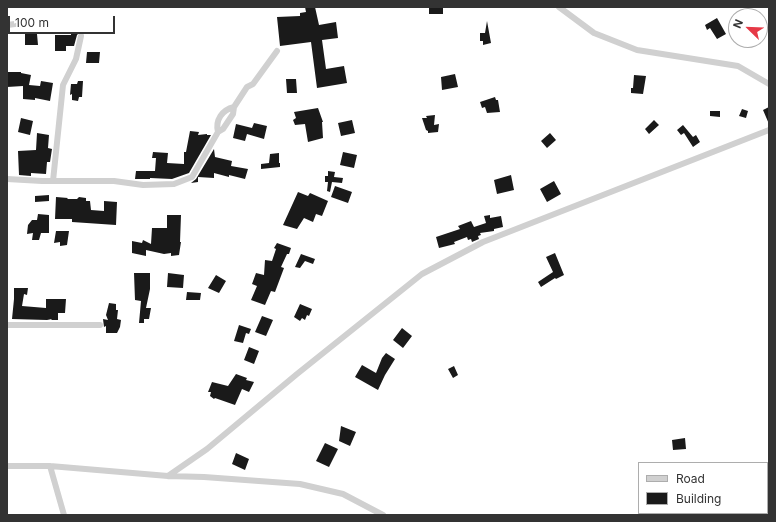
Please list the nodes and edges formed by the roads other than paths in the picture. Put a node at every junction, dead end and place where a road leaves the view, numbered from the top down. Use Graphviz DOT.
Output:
graph roads {
  1 [pos="559,7"];
  2 [pos="15,24"];
  3 [pos="7,25"];
  4 [pos="81,36"];
  5 [pos="276,51"];
  6 [pos="769,84"];
  7 [pos="234,107"];
  8 [pos="769,130"];
  9 [pos="218,132"];
  10 [pos="7,180"];
  11 [pos="53,181"];
  12 [pos="100,325"];
  13 [pos="7,326"];
  14 [pos="7,466"];
  15 [pos="50,466"];
  16 [pos="168,476"];
  17 [pos="64,515"];
  18 [pos="383,515"];
  1 -- 6 [label="street"];
  2 -- 3 [label="street"];
  4 -- 11 [label="street"];
  5 -- 7 [label="street"];
  7 -- 9 [label="street"];
  7 -- 9 [label="street"];
  8 -- 16 [label="street"];
  9 -- 11 [label="street"];
  10 -- 11 [label="street"];
  12 -- 13 [label="street"];
  14 -- 15 [label="street"];
  15 -- 16 [label="street"];
  15 -- 17 [label="street"];
  16 -- 18 [label="street"];
}
